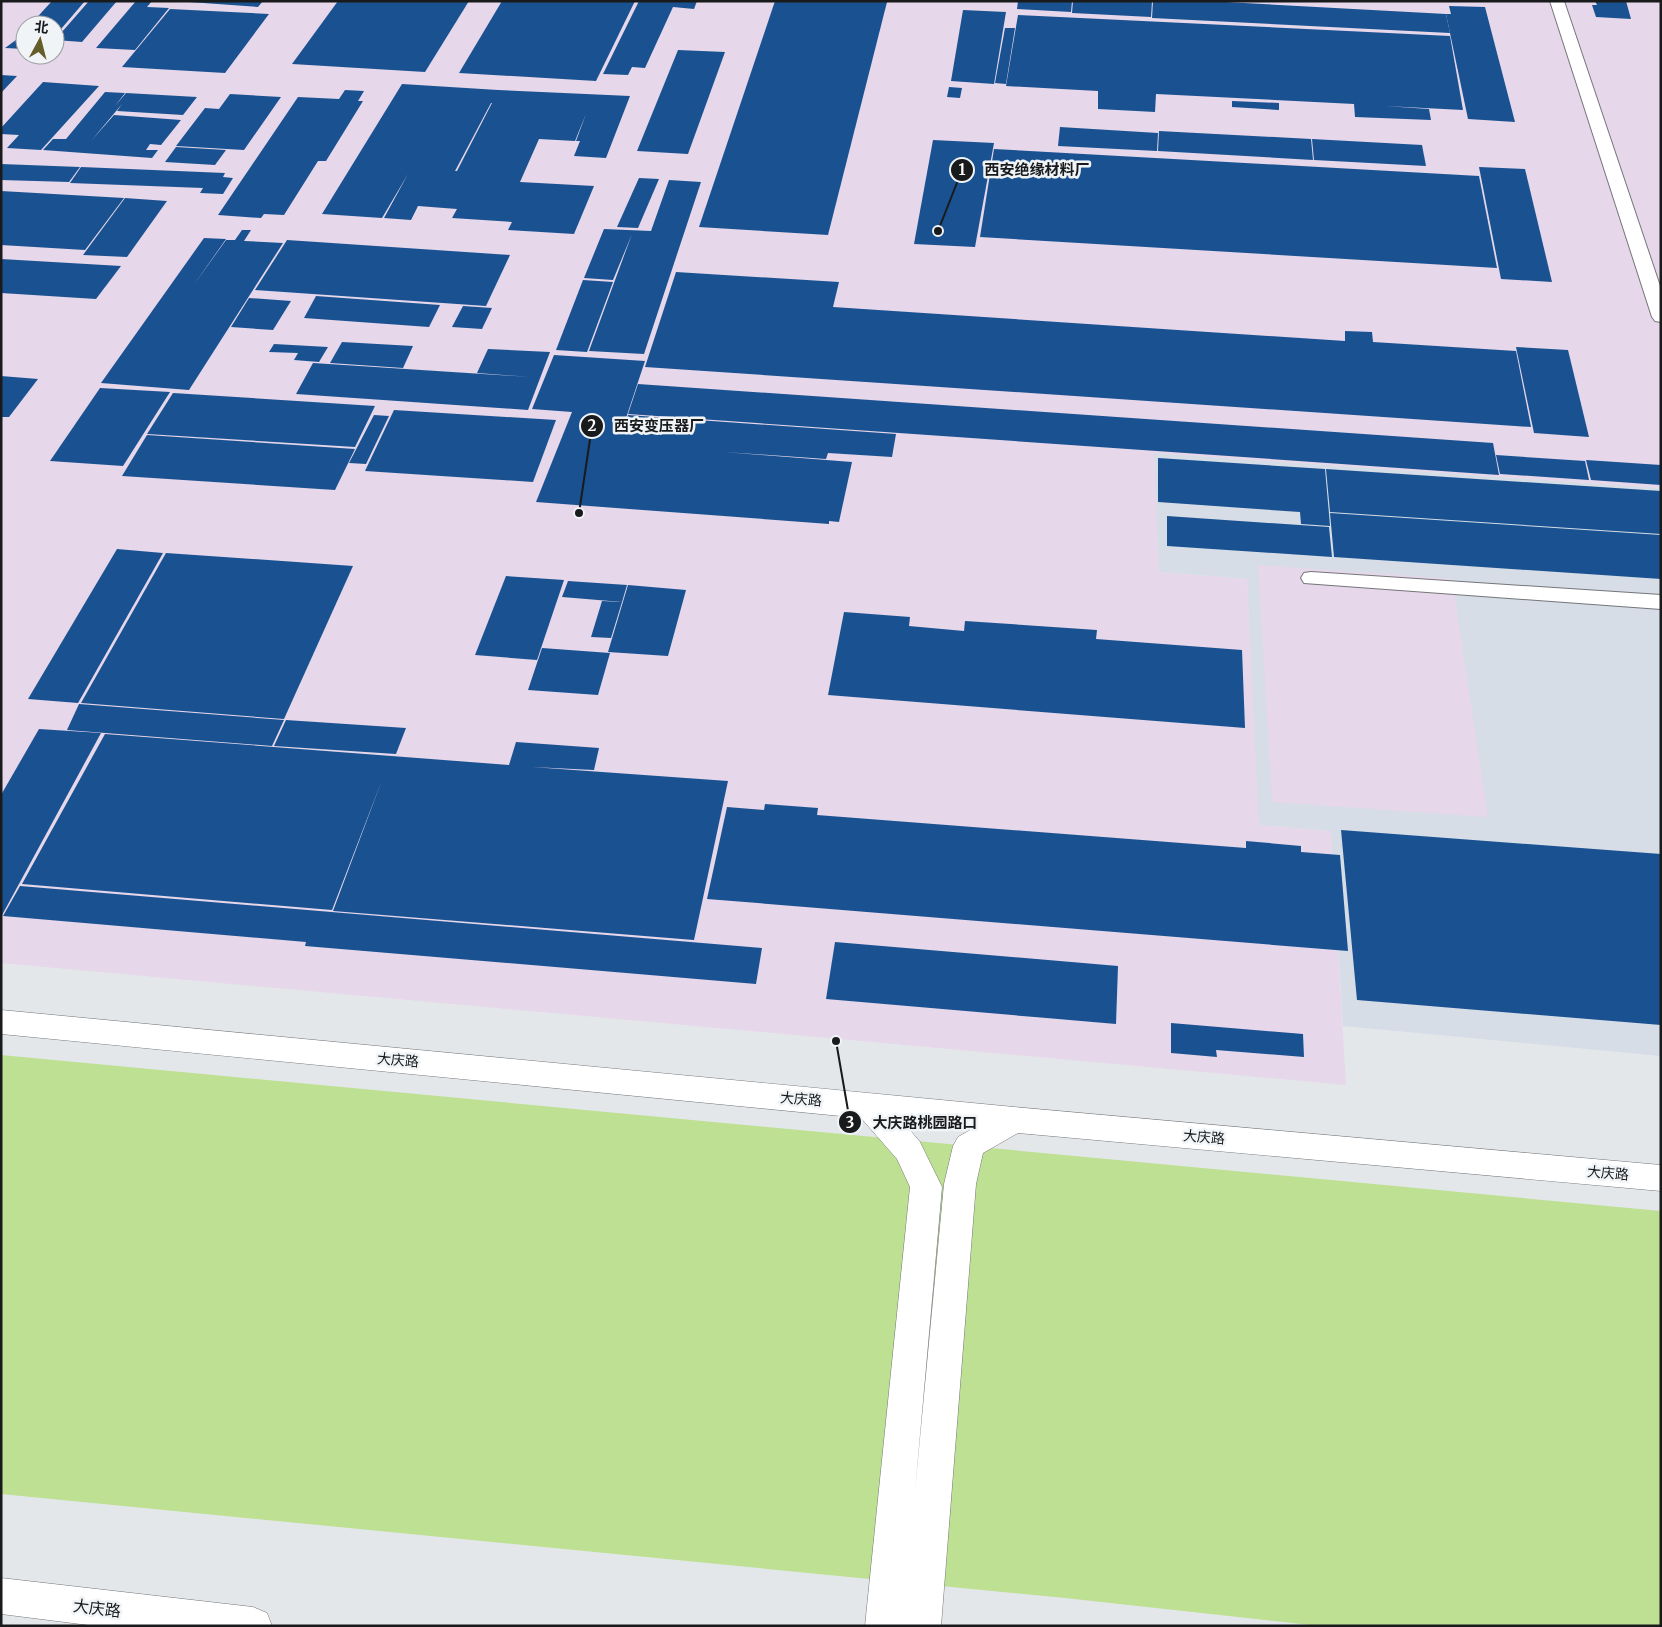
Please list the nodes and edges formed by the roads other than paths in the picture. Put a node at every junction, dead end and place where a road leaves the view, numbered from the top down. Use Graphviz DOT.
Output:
graph roads {
  1 [pos="1557,1"];
  2 [pos="1661,317"];
  3 [pos="1311,578"];
  4 [pos="1661,602"];
  5 [pos="1,1022"];
  6 [pos="870,1106"];
  7 [pos="1014,1120"];
  8 [pos="1661,1178"];
  9 [pos="1,1596"];
  10 [pos="253,1626"];
  11 [pos="884,1626"];
  12 [pos="922,1626"];
  1 -- 2 [label="lane"];
  3 -- 4 [label="lane"];
  5 -- 6 [label="main road, 大庆路"];
  6 -- 7 [label="main road, 大庆路"];
  6 -- 11 [label="main road"];
  7 -- 8 [label="main road, 大庆路"];
  7 -- 12 [label="main road"];
  9 -- 10 [label="main road, 大庆路"];
}
